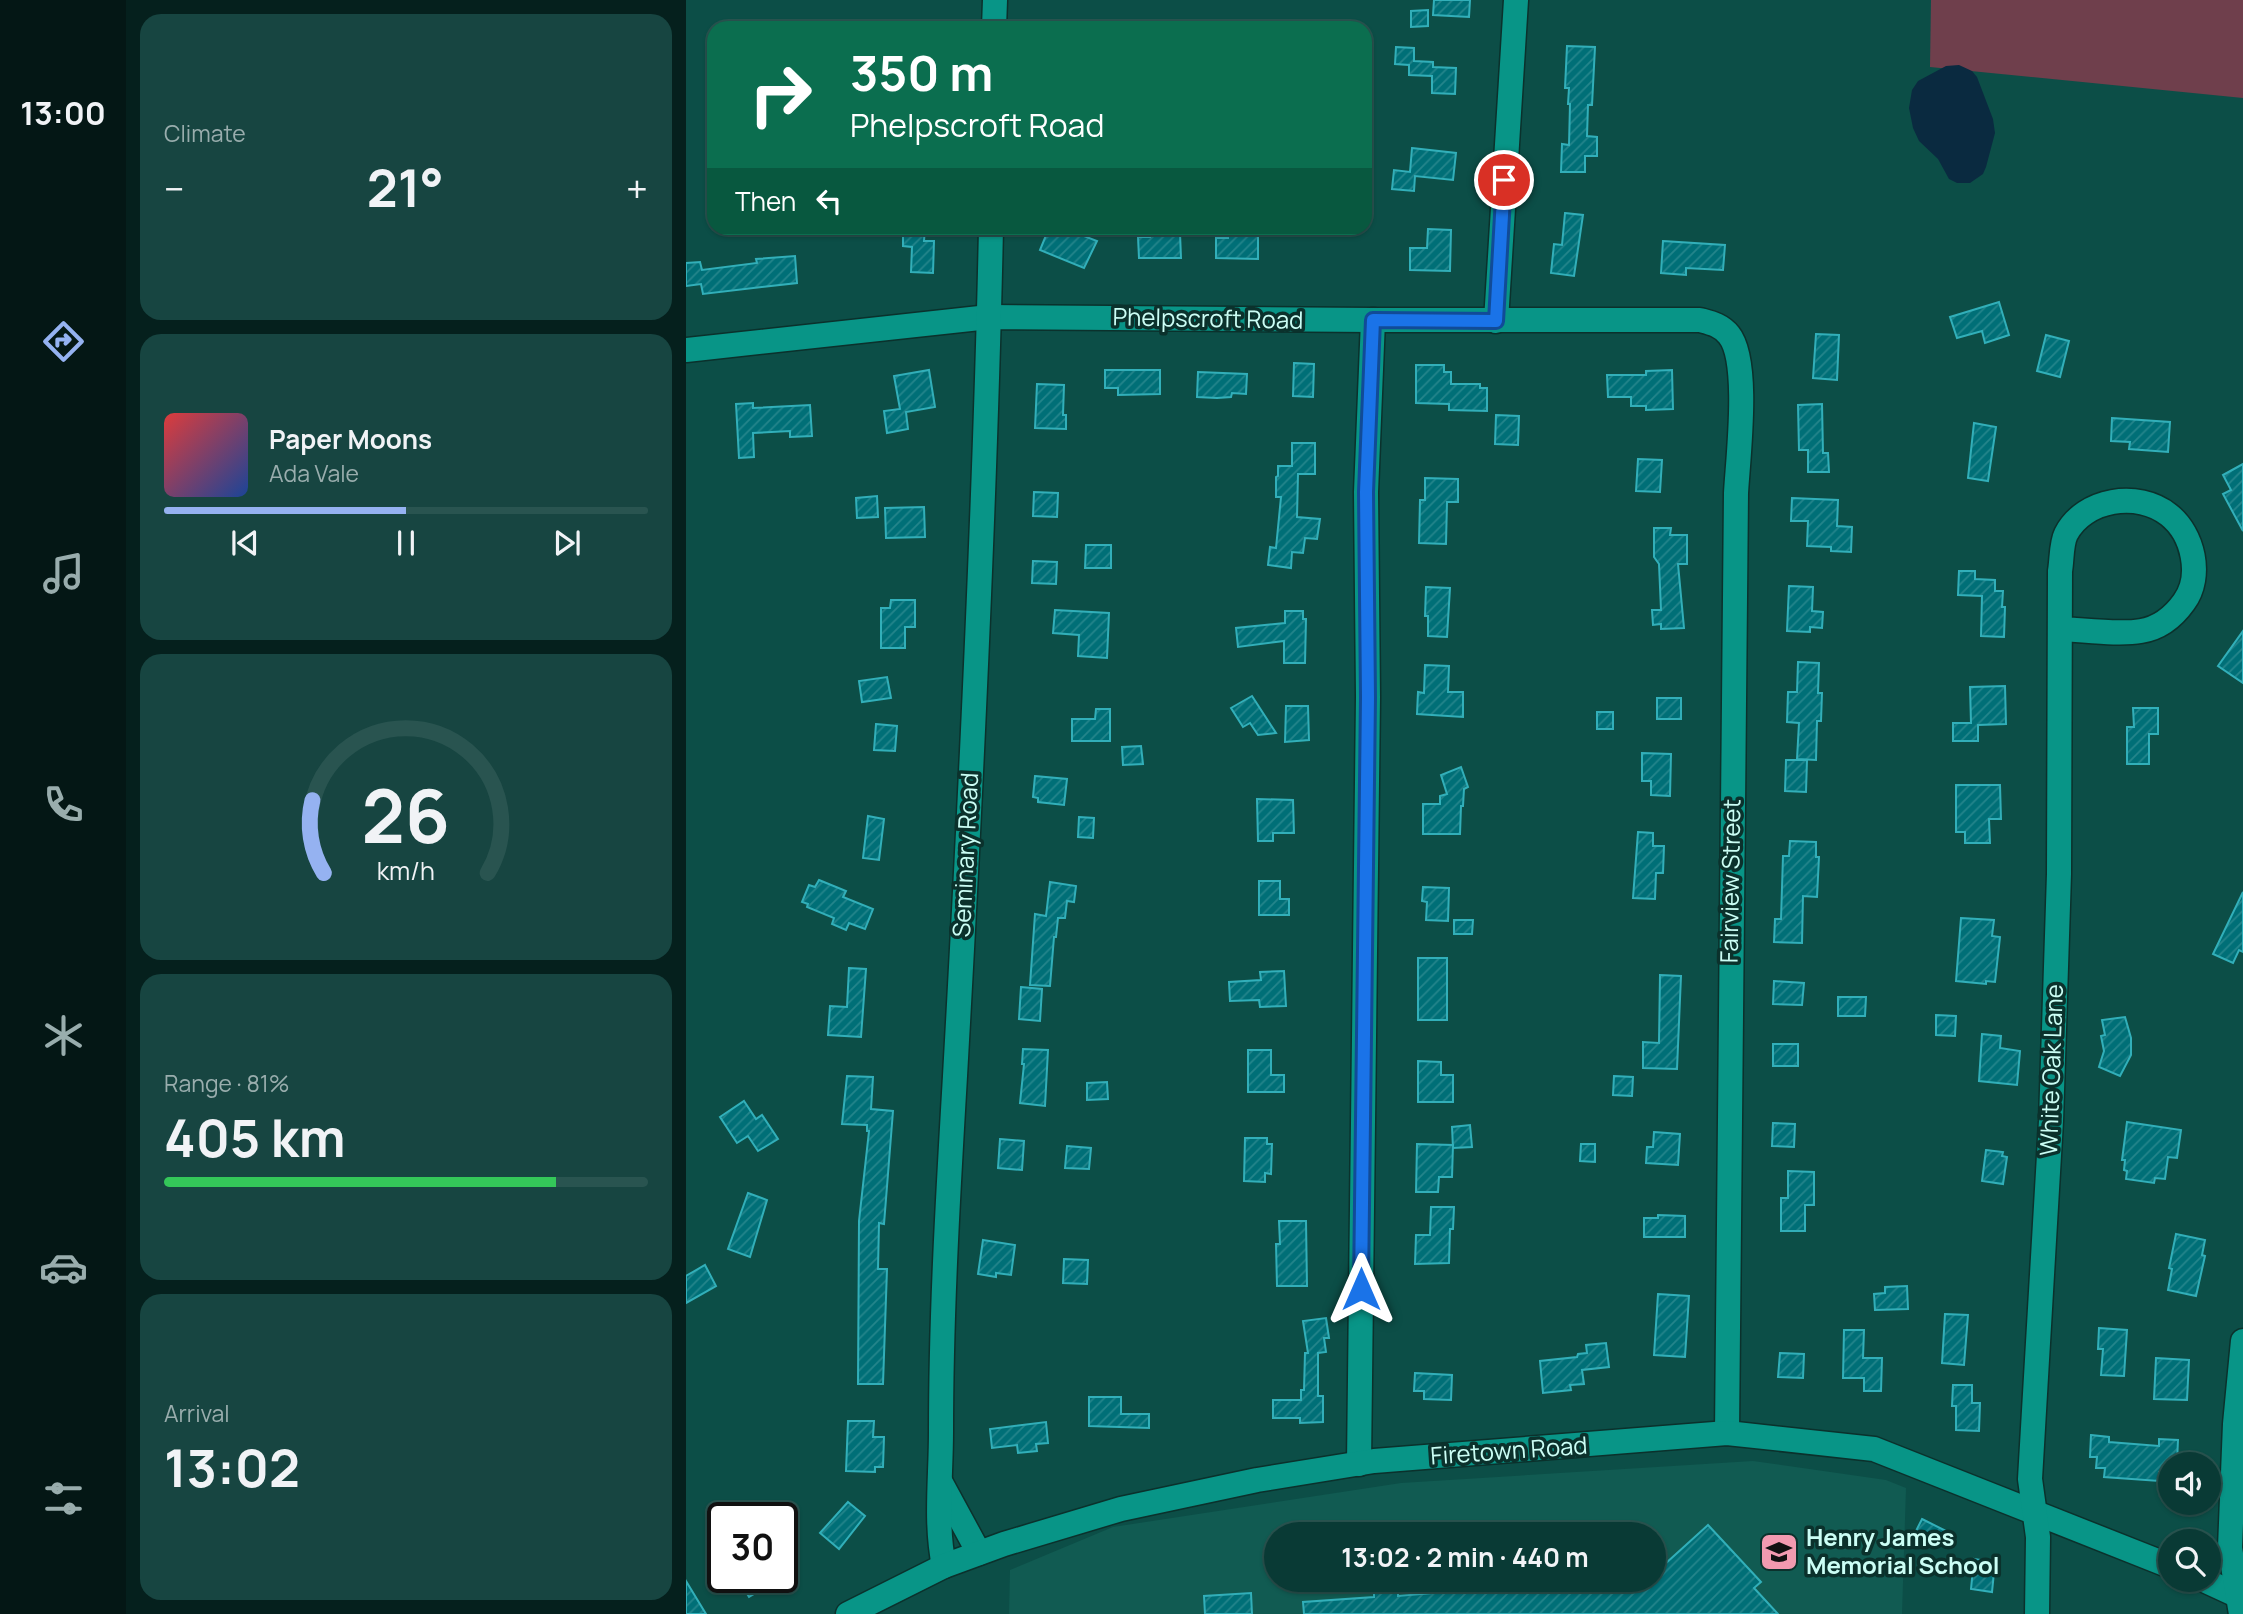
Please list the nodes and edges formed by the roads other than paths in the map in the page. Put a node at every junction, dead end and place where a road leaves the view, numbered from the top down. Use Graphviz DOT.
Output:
graph roads {
  1 [pos="995,0"];
  2 [pos="1516,0"];
  3 [pos="994,21"];
  4 [pos="991,235"];
  5 [pos="989,317"];
  6 [pos="1373,320"];
  7 [pos="1496,321"];
  8 [pos="1727,333"];
  9 [pos="686,350"];
  10 [pos="2061,629"];
  11 [pos="2243,1341"];
  12 [pos="1727,1433"];
  13 [pos="1359,1464"];
  14 [pos="941,1483"];
  15 [pos="2034,1511"];
  16 [pos="979,1553"];
  17 [pos="2158,1561"];
  18 [pos="944,1566"];
  19 [pos="2221,1591"];
  20 [pos="2240,1603"];
  21 [pos="848,1614"];
  22 [pos="2037,1614"];
  1 -- 3 [label="street"];
  2 -- 7 [label="street"];
  4 -- 5 [label="street, Seminary Road"];
  5 -- 6 [label="street, Phelpscroft Road"];
  5 -- 9 [label="street, Phelpscroft Road"];
  5 -- 14 [label="street, Seminary Road"];
  6 -- 7 [label="street, Phelpscroft Road"];
  6 -- 13 [label="street"];
  7 -- 8 [label="street, Phelpscroft Road"];
  8 -- 12 [label="street, Fairview Street"];
  10 -- 10 [label="street, White Oak Lane"];
  10 -- 15 [label="street, White Oak Lane"];
  11 -- 20 [label="street"];
  12 -- 13 [label="street, Firetown Road"];
  12 -- 15 [label="street, Firetown Road"];
  13 -- 16 [label="street, Firetown Road"];
  14 -- 16 [label="street, Seminary Road"];
  14 -- 18 [label="street, Seminary Road"];
  15 -- 17 [label="street, Firetown Road"];
  15 -- 22 [label="street, White Oak Lane"];
  16 -- 18 [label="street, Firetown Road"];
  18 -- 21 [label="street, Firetown Road"];
  19 -- 20 [label="street"];
}
